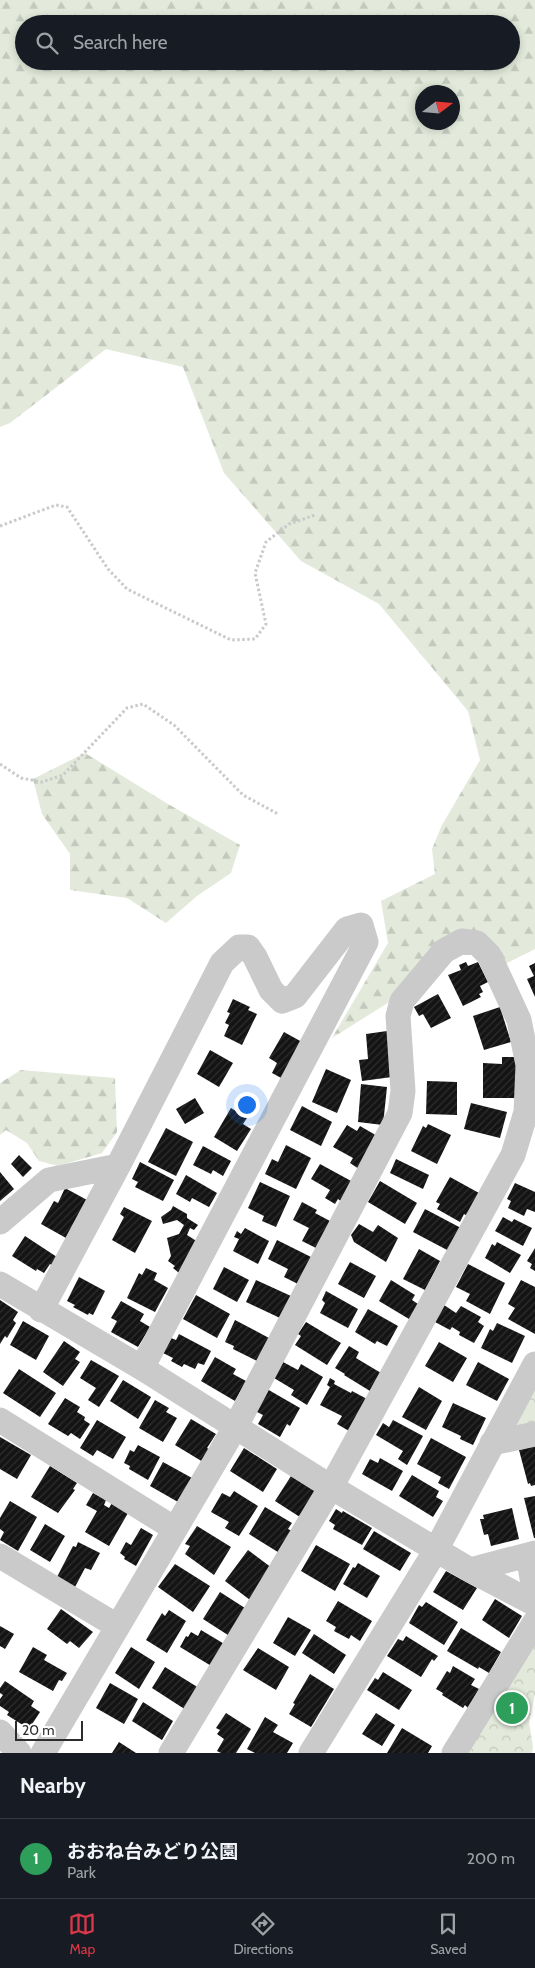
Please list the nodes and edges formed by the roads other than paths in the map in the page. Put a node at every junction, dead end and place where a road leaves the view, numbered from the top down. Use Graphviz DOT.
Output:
graph roads {
  1 [pos="118,1166"];
  2 [pos="0,1222"];
  3 [pos="0,1284"];
  4 [pos="42,1310"];
  5 [pos="535,1364"];
  6 [pos="142,1368"];
  7 [pos="0,1420"];
  8 [pos="236,1426"];
  9 [pos="535,1434"];
  10 [pos="492,1443"];
  11 [pos="331,1487"];
  12 [pos="175,1529"];
  13 [pos="436,1550"];
  14 [pos="532,1554"];
  15 [pos="0,1556"];
  16 [pos="470,1570"];
  17 [pos="535,1595"];
  18 [pos="535,1604"];
  19 [pos="535,1622"];
  20 [pos="117,1626"];
  21 [pos="0,1732"];
  22 [pos="19,1753"];
  23 [pos="43,1753"];
  24 [pos="171,1753"];
  25 [pos="311,1753"];
  26 [pos="454,1753"];
  1 -- 2 [label="street"];
  1 -- 4 [label="street"];
  1 -- 6 [label="street"];
  3 -- 4 [label="street"];
  4 -- 6 [label="street"];
  5 -- 10 [label="street"];
  6 -- 8 [label="street"];
  7 -- 12 [label="street"];
  8 -- 11 [label="street"];
  8 -- 11 [label="street"];
  8 -- 12 [label="street"];
  9 -- 10 [label="street"];
  10 -- 13 [label="street"];
  11 -- 13 [label="street"];
  11 -- 24 [label="street"];
  12 -- 20 [label="street"];
  13 -- 16 [label="street"];
  13 -- 25 [label="street"];
  14 -- 16 [label="street"];
  14 -- 17 [label="street"];
  15 -- 20 [label="street"];
  16 -- 18 [label="street"];
  19 -- 26 [label="street"];
  20 -- 23 [label="street"];
  21 -- 22 [label="street"];
}
